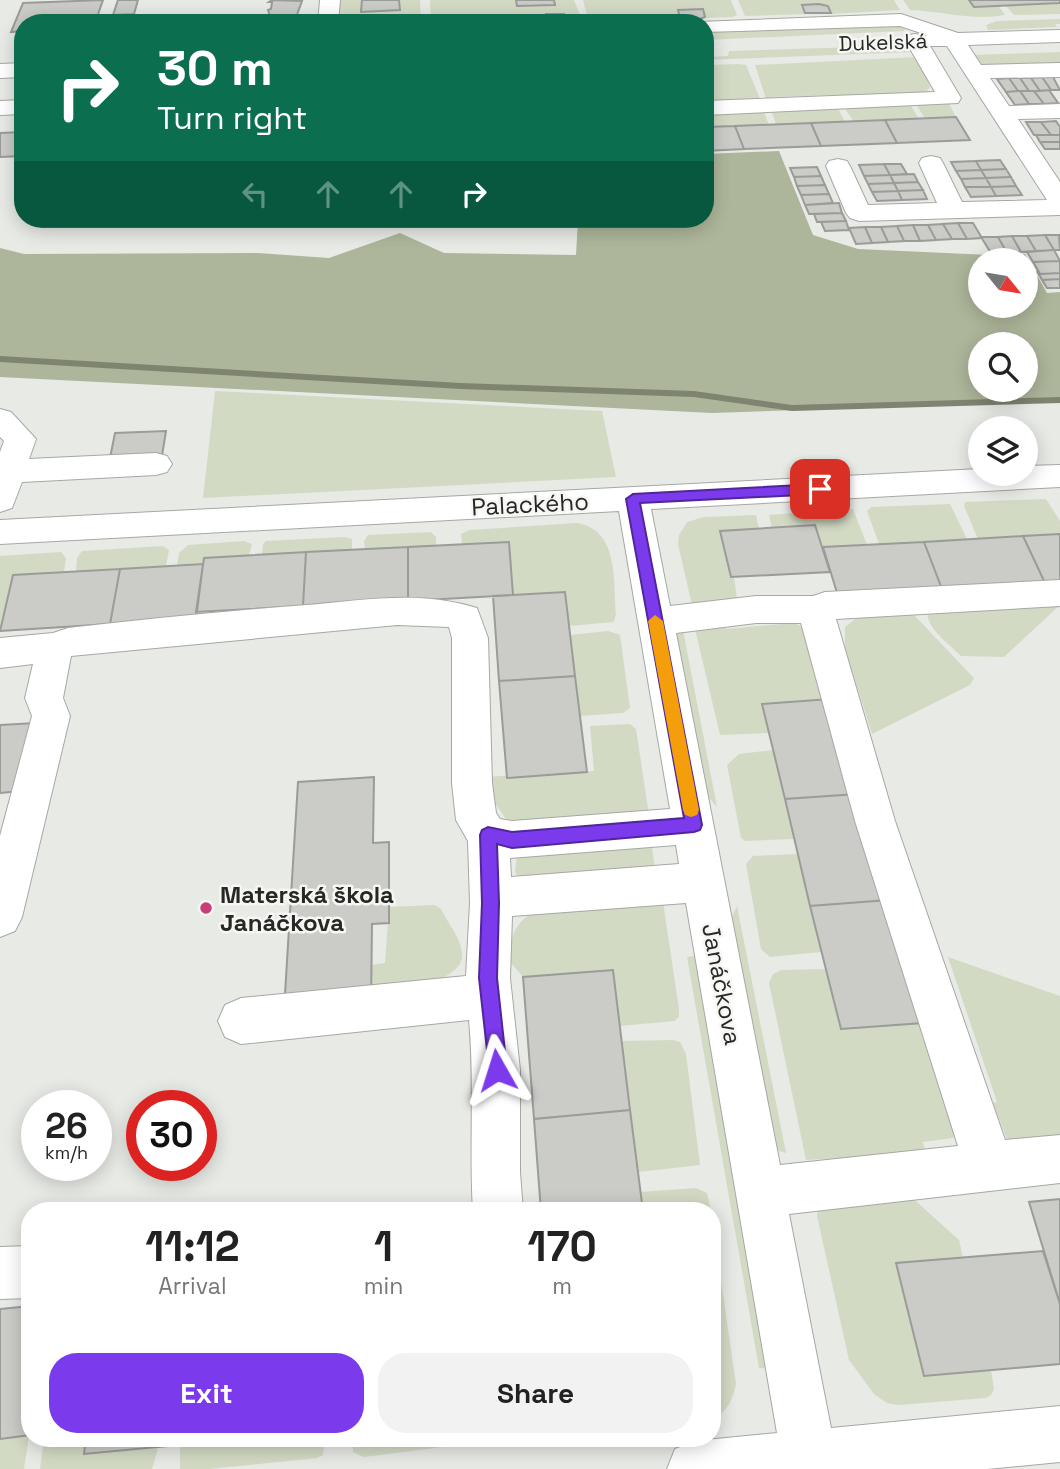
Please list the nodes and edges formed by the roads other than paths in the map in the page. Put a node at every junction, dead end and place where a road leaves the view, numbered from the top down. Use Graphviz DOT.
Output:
graph roads {
  1 [pos="714,26"];
  2 [pos="1060,36"];
  3 [pos="953,39"];
  4 [pos="916,40"];
  5 [pos="890,41"];
  6 [pos="1060,70"];
  7 [pos="975,72"];
  8 [pos="714,108"];
  9 [pos="1060,111"];
  10 [pos="1003,113"];
  11 [pos="931,163"];
  12 [pos="838,166"];
  13 [pos="1060,201"];
  14 [pos="1060,207"];
  15 [pos="953,210"];
  16 [pos="0,419"];
  17 [pos="156,464"];
  18 [pos="1060,476"];
  19 [pos="5,485"];
  20 [pos="633,499"];
  21 [pos="0,532"];
  22 [pos="1060,593"];
  23 [pos="816,610"];
  24 [pos="656,622"];
  25 [pos="55,647"];
  26 [pos="0,653"];
  27 [pos="14,810"];
  28 [pos="694,825"];
  29 [pos="488,835"];
  30 [pos="703,882"];
  31 [pos="490,898"];
  32 [pos="0,917"];
  33 [pos="489,996"];
  34 [pos="241,1021"];
  35 [pos="1060,1159"];
  36 [pos="990,1167"];
  37 [pos="761,1192"];
  38 [pos="497,1202"];
  39 [pos="21,1272"];
  40 [pos="0,1273"];
  41 [pos="1060,1434"];
  42 [pos="810,1463"];
  43 [pos="695,1469"];
  1 -- 3 [label="street"];
  2 -- 3 [label="street, Dukelská"];
  3 -- 4 [label="street, Dukelská"];
  3 -- 7 [label="street"];
  4 -- 5 [label="street, Dukelská"];
  4 -- 8 [label="street"];
  6 -- 7 [label="street"];
  7 -- 10 [label="street"];
  9 -- 10 [label="street"];
  10 -- 13 [label="street"];
  11 -- 15 [label="street"];
  12 -- 15 [label="street"];
  14 -- 15 [label="street"];
  16 -- 19 [label="street"];
  17 -- 19 [label="street"];
  18 -- 20 [label="street, Palackého"];
  20 -- 21 [label="street, Palackého"];
  20 -- 24 [label="street, Janáčkova"];
  22 -- 23 [label="street"];
  23 -- 24 [label="street"];
  23 -- 36 [label="street"];
  24 -- 28 [label="street, Janáčkova"];
  25 -- 26 [label="street"];
  25 -- 27 [label="street"];
  25 -- 29 [label="street"];
  27 -- 32 [label="street"];
  28 -- 29 [label="street"];
  28 -- 30 [label="street, Janáčkova"];
  29 -- 31 [label="street"];
  30 -- 31 [label="street"];
  30 -- 37 [label="street, Janáčkova"];
  31 -- 33 [label="street"];
  33 -- 34 [label="street"];
  33 -- 38 [label="street"];
  35 -- 36 [label="street"];
  36 -- 37 [label="street"];
  37 -- 42 [label="street, Janáčkova"];
  39 -- 40 [label="street"];
  41 -- 42 [label="street"];
  42 -- 43 [label="street"];
}
